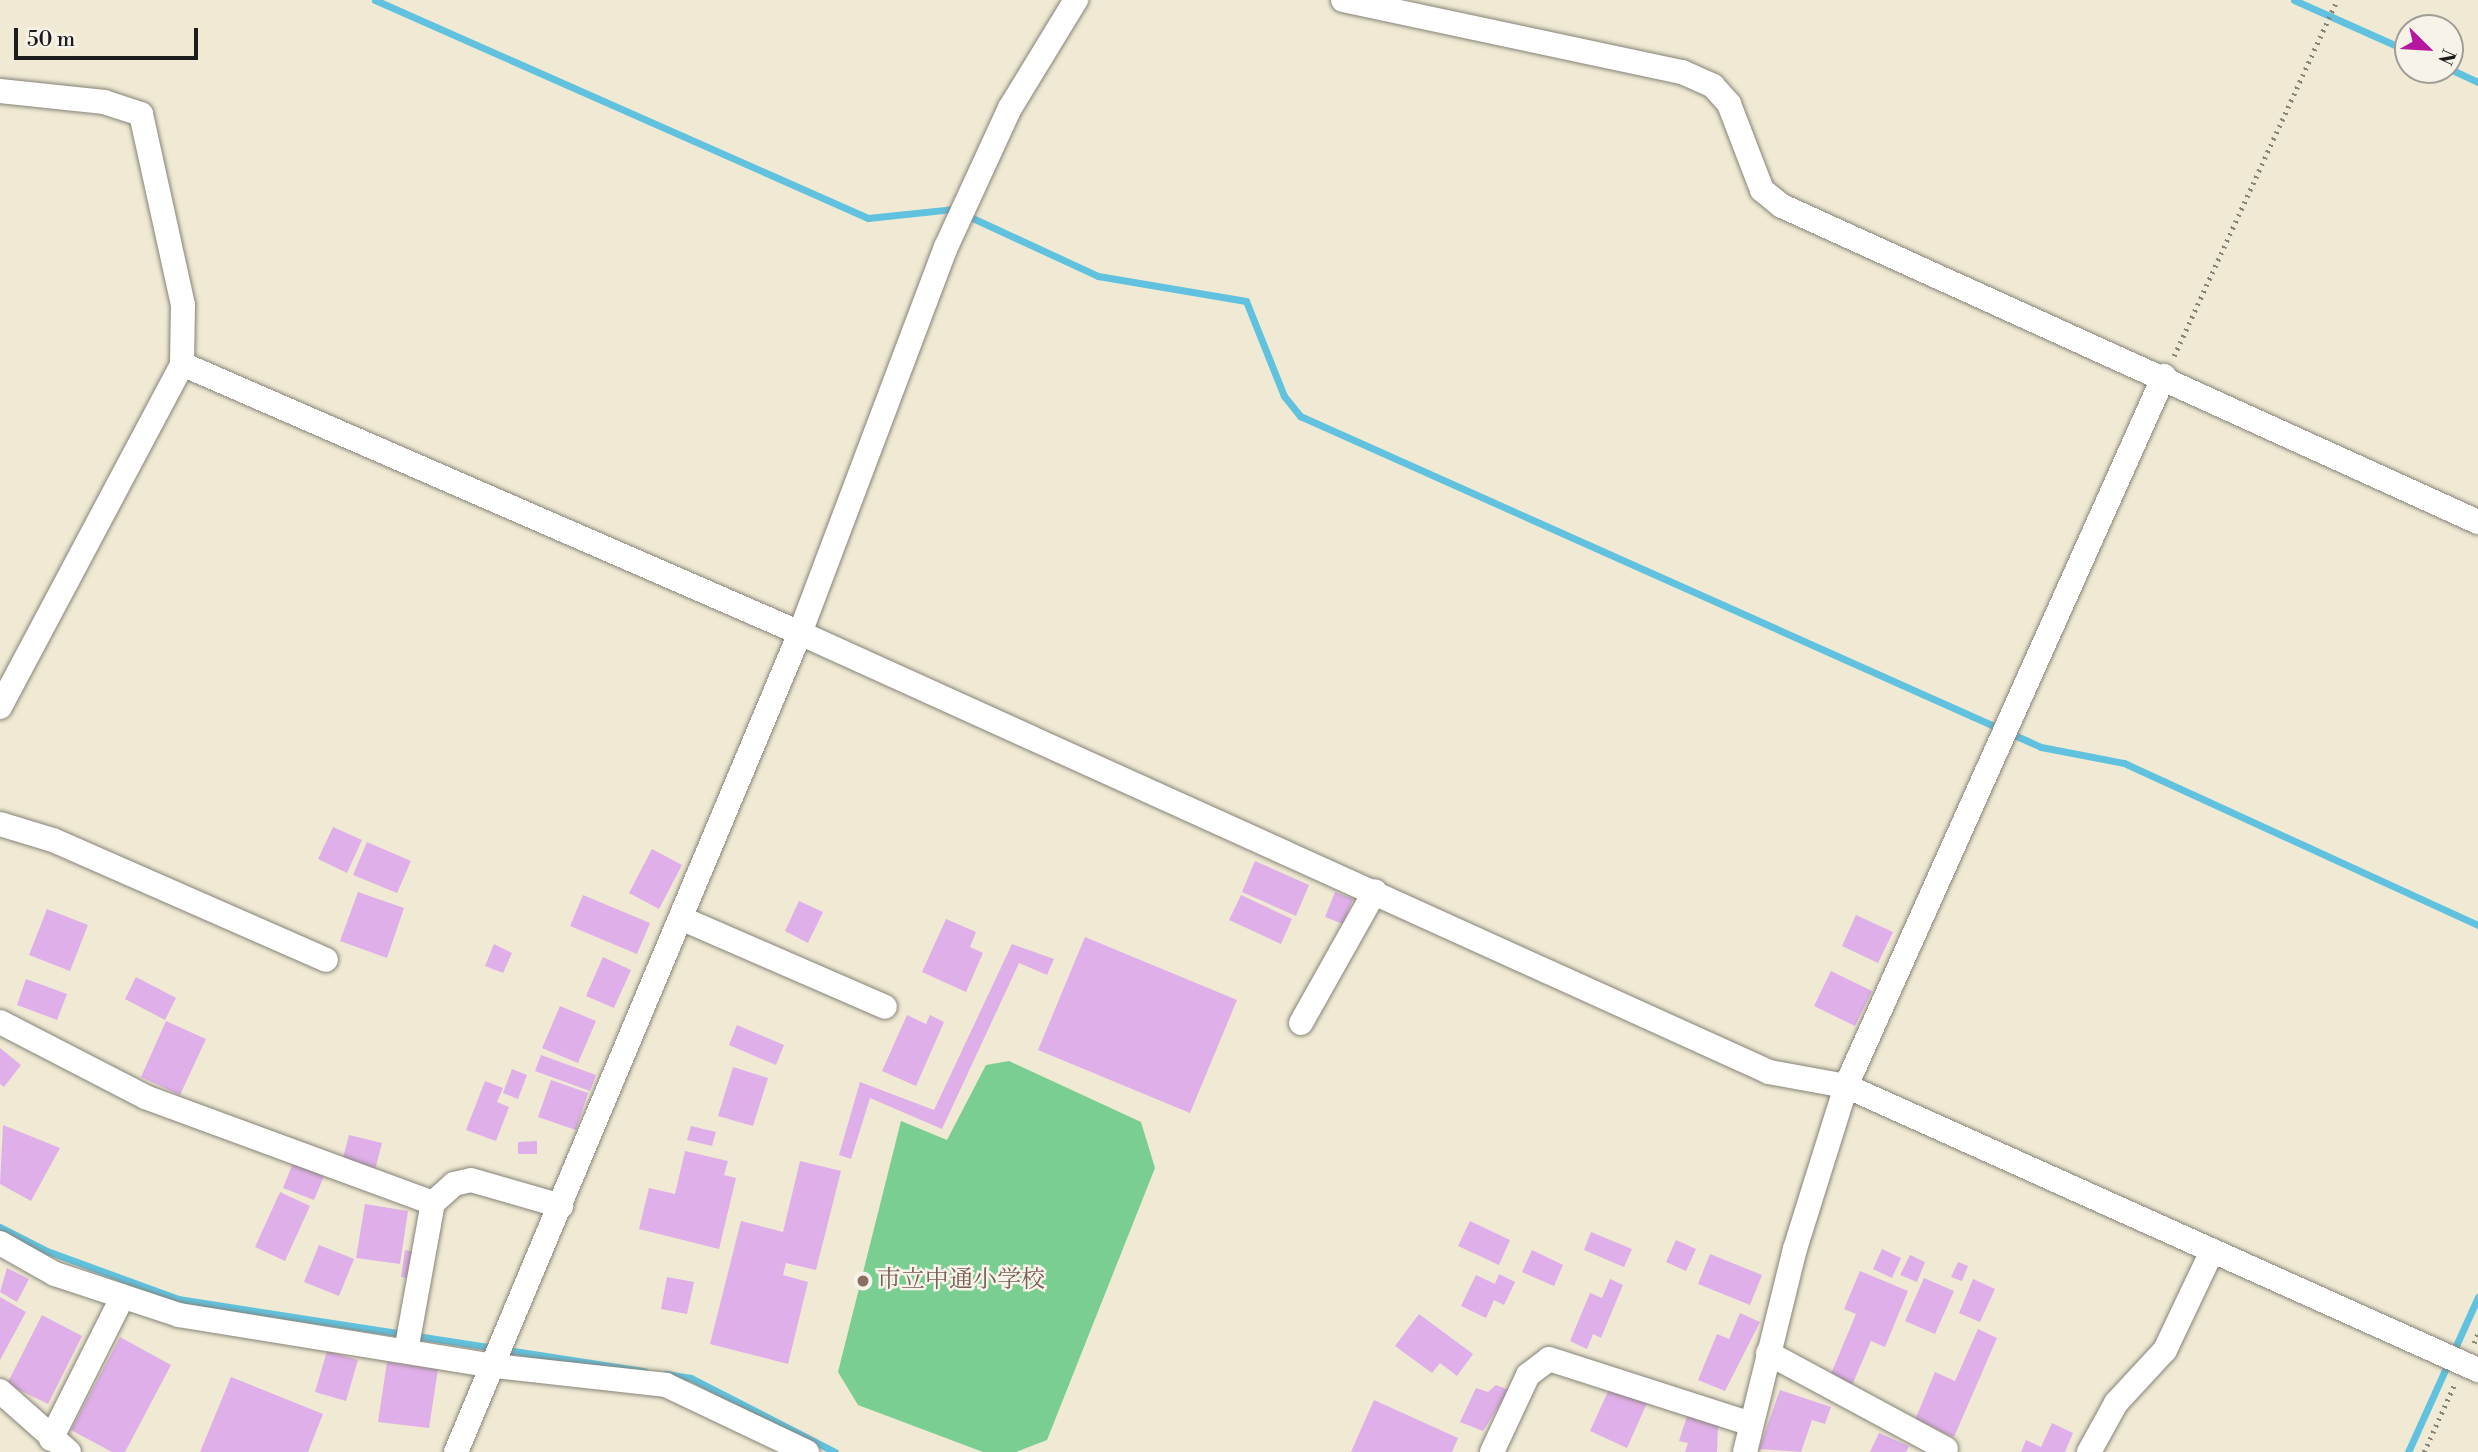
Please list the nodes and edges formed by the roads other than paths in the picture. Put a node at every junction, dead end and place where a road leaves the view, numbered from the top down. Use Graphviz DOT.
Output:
graph roads {
  1 [pos="1076,0"];
  2 [pos="1343,0"];
  3 [pos="0,91"];
  4 [pos="182,364"];
  5 [pos="2164,376"];
  6 [pos="2478,522"];
  7 [pos="800,633"];
  8 [pos="0,707"];
  9 [pos="0,824"];
  10 [pos="1375,891"];
  11 [pos="682,919"];
  12 [pos="326,960"];
  13 [pos="885,1007"];
  14 [pos="0,1022"];
  15 [pos="1301,1023"];
  16 [pos="1846,1086"];
  17 [pos="432,1203"];
  18 [pos="561,1206"];
  19 [pos="0,1243"];
  20 [pos="2212,1251"];
  21 [pos="122,1298"];
  22 [pos="407,1351"];
  23 [pos="1768,1353"];
  24 [pos="494,1366"];
  25 [pos="2471,1367"];
  26 [pos="0,1391"];
  27 [pos="1751,1424"];
  28 [pos="60,1446"];
  29 [pos="1946,1449"];
  30 [pos="456,1452"];
  31 [pos="807,1452"];
  32 [pos="1492,1452"];
  33 [pos="1745,1452"];
  34 [pos="2089,1452"];
  1 -- 7 [label="street"];
  2 -- 5 [label="street"];
  3 -- 4 [label="street"];
  4 -- 7 [label="street"];
  4 -- 8 [label="street"];
  5 -- 6 [label="street"];
  5 -- 16 [label="street"];
  7 -- 10 [label="street"];
  7 -- 11 [label="street"];
  9 -- 12 [label="street"];
  10 -- 15 [label="street"];
  10 -- 16 [label="street"];
  11 -- 13 [label="street"];
  11 -- 18 [label="street"];
  14 -- 17 [label="street"];
  16 -- 20 [label="street"];
  16 -- 23 [label="street"];
  17 -- 18 [label="street"];
  17 -- 22 [label="street"];
  18 -- 24 [label="street"];
  19 -- 21 [label="street"];
  20 -- 25 [label="street"];
  20 -- 34 [label="street"];
  21 -- 22 [label="street"];
  21 -- 28 [label="street"];
  22 -- 24 [label="street"];
  23 -- 27 [label="street"];
  23 -- 29 [label="street"];
  24 -- 30 [label="street"];
  24 -- 31 [label="street"];
  26 -- 28 [label="street"];
  27 -- 32 [label="street"];
  27 -- 33 [label="street"];
}
